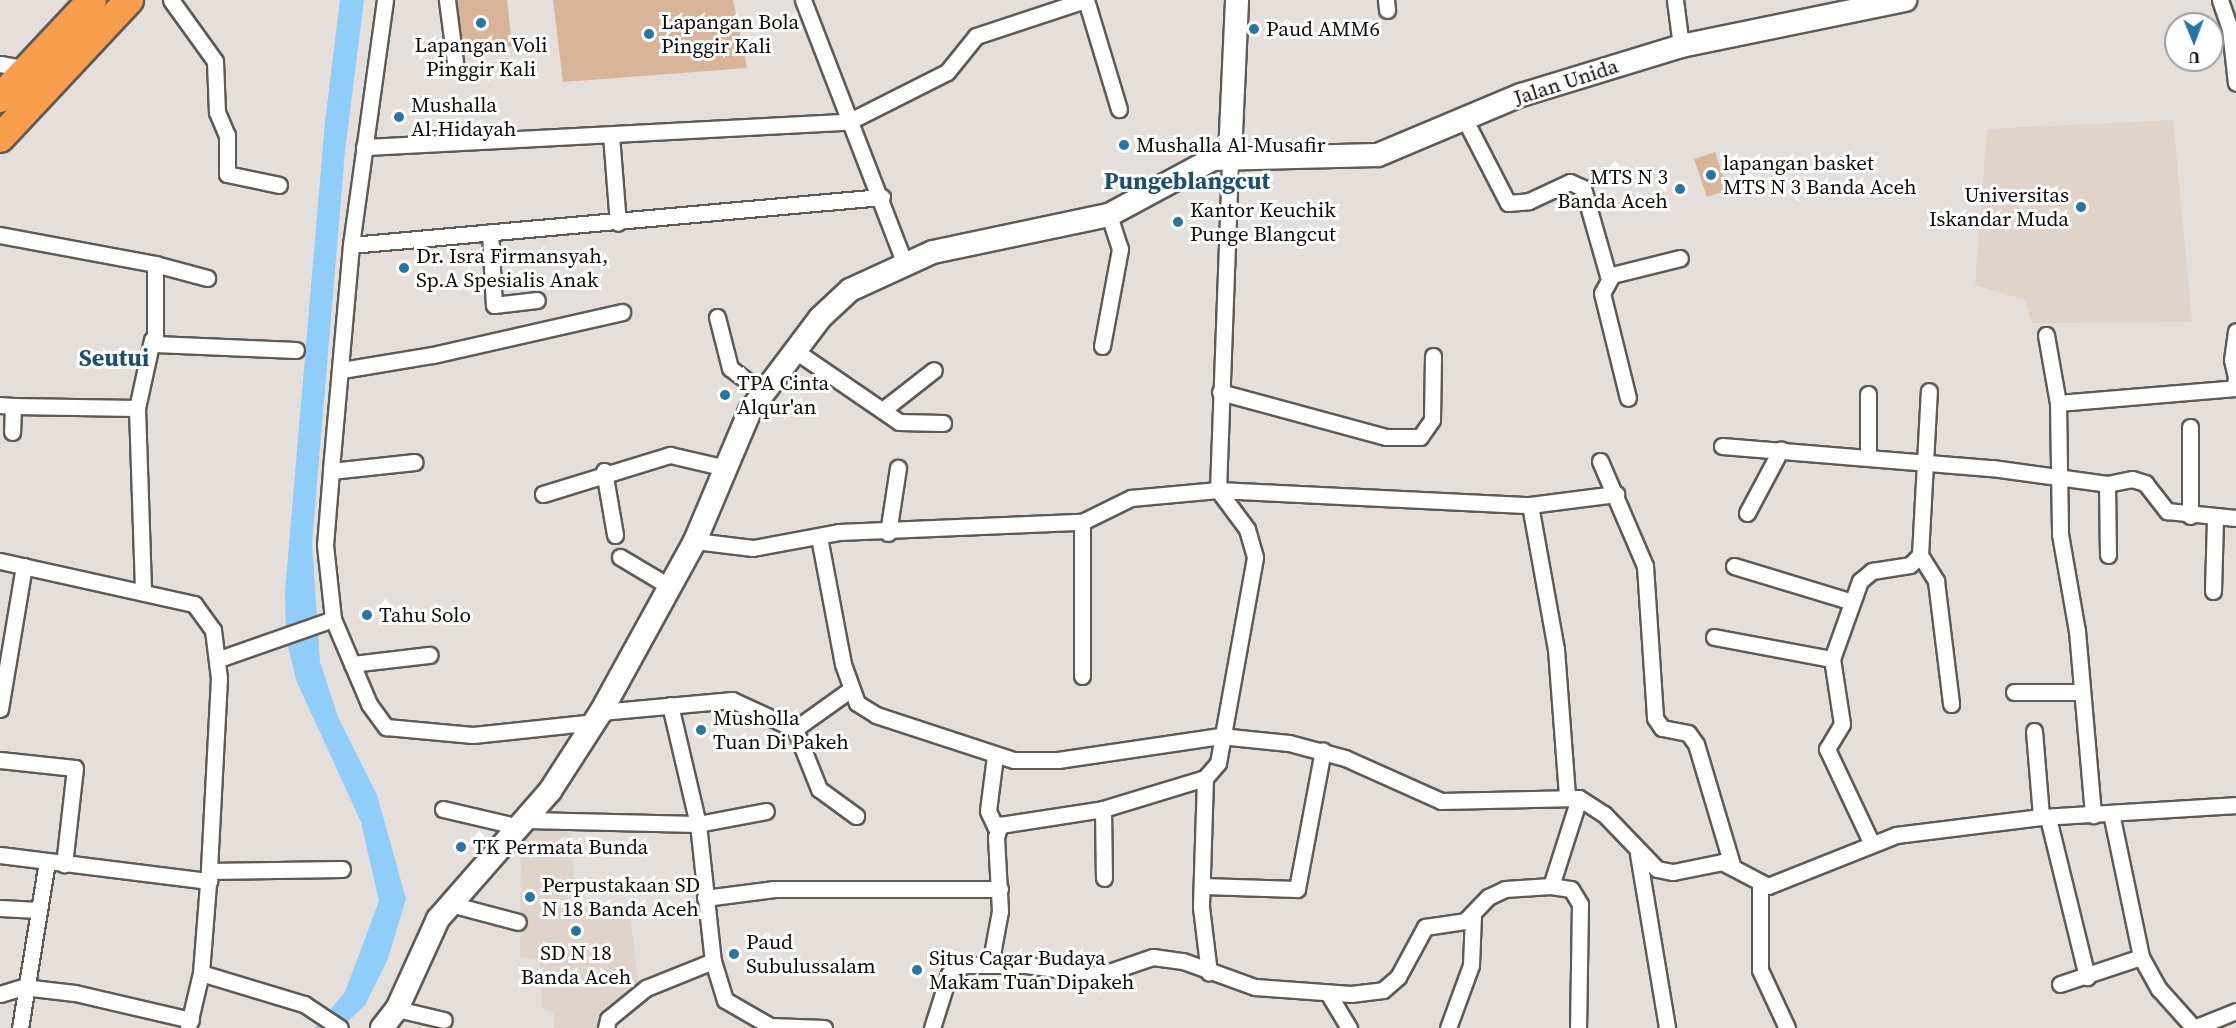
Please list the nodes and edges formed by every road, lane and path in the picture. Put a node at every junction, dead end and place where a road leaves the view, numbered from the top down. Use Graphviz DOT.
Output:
graph roads {
  1 [pos="92,0"];
  2 [pos="129,0"];
  3 [pos="171,0"];
  4 [pos="385,0"];
  5 [pos="447,0"];
  6 [pos="803,0"];
  7 [pos="1086,0"];
  8 [pos="1237,0"];
  9 [pos="1675,0"];
  10 [pos="1905,0"];
  11 [pos="2220,0"];
  12 [pos="1881,3"];
  13 [pos="1681,46"];
  14 [pos="455,62"];
  15 [pos="13,67"];
  16 [pos="2236,83"];
  17 [pos="0,98"];
  18 [pos="1119,109"];
  19 [pos="1463,116"];
  20 [pos="848,122"];
  21 [pos="611,135"];
  22 [pos="0,138"];
  23 [pos="364,147"];
  24 [pos="1230,155"];
  25 [pos="279,185"];
  26 [pos="882,197"];
  27 [pos="1108,215"];
  28 [pos="618,223"];
  29 [pos="490,232"];
  30 [pos="0,235"];
  31 [pos="351,245"];
  32 [pos="1680,258"];
  33 [pos="904,262"];
  34 [pos="155,264"];
  35 [pos="207,278"];
  36 [pos="1611,278"];
  37 [pos="537,300"];
  38 [pos="622,312"];
  39 [pos="717,317"];
  40 [pos="2236,331"];
  41 [pos="2046,335"];
  42 [pos="152,340"];
  43 [pos="1102,346"];
  44 [pos="296,350"];
  45 [pos="794,350"];
  46 [pos="1432,356"];
  47 [pos="342,370"];
  48 [pos="934,370"];
  49 [pos="2236,384"];
  50 [pos="1929,391"];
  51 [pos="1220,392"];
  52 [pos="763,393"];
  53 [pos="1868,394"];
  54 [pos="1628,398"];
  55 [pos="2058,403"];
  56 [pos="7,406"];
  57 [pos="137,408"];
  58 [pos="884,409"];
  59 [pos="943,423"];
  60 [pos="2190,427"];
  61 [pos="12,432"];
  62 [pos="1722,446"];
  63 [pos="1781,448"];
  64 [pos="1868,457"];
  65 [pos="1600,461"];
  66 [pos="415,462"];
  67 [pos="1927,462"];
  68 [pos="726,468"];
  69 [pos="898,468"];
  70 [pos="330,471"];
  71 [pos="604,471"];
  72 [pos="2056,475"];
  73 [pos="2107,484"];
  74 [pos="1218,490"];
  75 [pos="1617,494"];
  76 [pos="543,495"];
  77 [pos="1530,505"];
  78 [pos="1747,513"];
  79 [pos="2236,515"];
  80 [pos="2190,516"];
  81 [pos="2215,518"];
  82 [pos="1082,522"];
  83 [pos="888,533"];
  84 [pos="615,536"];
  85 [pos="819,537"];
  86 [pos="695,541"];
  87 [pos="1920,555"];
  88 [pos="2108,555"];
  89 [pos="620,557"];
  90 [pos="0,561"];
  91 [pos="24,566"];
  92 [pos="1734,566"];
  93 [pos="667,585"];
  94 [pos="142,589"];
  95 [pos="2213,591"];
  96 [pos="1849,601"];
  97 [pos="329,622"];
  98 [pos="1714,637"];
  99 [pos="429,656"];
  100 [pos="219,659"];
  101 [pos="1832,659"];
  102 [pos="352,664"];
  103 [pos="1082,676"];
  104 [pos="851,689"];
  105 [pos="2014,692"];
  106 [pos="2081,692"];
  107 [pos="1951,704"];
  108 [pos="670,705"];
  109 [pos="0,709"];
  110 [pos="598,717"];
  111 [pos="795,729"];
  112 [pos="2034,731"];
  113 [pos="1220,736"];
  114 [pos="1323,750"];
  115 [pos="995,756"];
  116 [pos="0,760"];
  117 [pos="1205,778"];
  118 [pos="1573,797"];
  119 [pos="2236,805"];
  120 [pos="443,809"];
  121 [pos="1103,809"];
  122 [pos="766,811"];
  123 [pos="2111,813"];
  124 [pos="2093,815"];
  125 [pos="856,816"];
  126 [pos="2045,818"];
  127 [pos="523,824"];
  128 [pos="698,824"];
  129 [pos="997,830"];
  130 [pos="1871,842"];
  131 [pos="1638,854"];
  132 [pos="0,855"];
  133 [pos="47,862"];
  134 [pos="64,864"];
  135 [pos="1732,865"];
  136 [pos="342,869"];
  137 [pos="209,876"];
  138 [pos="1104,878"];
  139 [pos="1760,885"];
  140 [pos="1203,886"];
  141 [pos="1551,886"];
  142 [pos="1000,888"];
  143 [pos="705,898"];
  144 [pos="450,904"];
  145 [pos="0,908"];
  146 [pos="39,910"];
  147 [pos="1473,916"];
  148 [pos="518,922"];
  149 [pos="2141,957"];
  150 [pos="713,961"];
  151 [pos="990,965"];
  152 [pos="201,973"];
  153 [pos="1209,973"];
  154 [pos="2086,977"];
  155 [pos="2060,984"];
  156 [pos="24,987"];
  157 [pos="1328,993"];
  158 [pos="0,994"];
  159 [pos="397,1009"];
  160 [pos="2236,1011"];
  161 [pos="444,1020"];
  162 [pos="189,1024"];
  163 [pos="20,1028"];
  164 [pos="340,1028"];
  165 [pos="382,1028"];
  166 [pos="606,1028"];
  167 [pos="824,1028"];
  168 [pos="932,1028"];
  169 [pos="1349,1028"];
  170 [pos="1448,1028"];
  171 [pos="1578,1028"];
  172 [pos="1667,1028"];
  173 [pos="1787,1028"];
  1 -- 15 [label="highway"];
  2 -- 22 [label="highway"];
  3 -- 25 [label="street"];
  4 -- 23 [label="street"];
  5 -- 14 [label="street"];
  6 -- 20 [label="street"];
  7 -- 18 [label="street"];
  7 -- 20 [label="street"];
  8 -- 24 [label="street"];
  9 -- 13 [label="street"];
  10 -- 12 [label="street, Jalan Unida"];
  11 -- 16 [label="street"];
  12 -- 13 [label="street, Jalan Unida"];
  13 -- 19 [label="street, Jalan Unida"];
  15 -- 17 [label="highway"];
  19 -- 24 [label="street, Jalan Unida"];
  19 -- 36 [label="street"];
  20 -- 21 [label="street"];
  20 -- 26 [label="street"];
  21 -- 23 [label="street"];
  21 -- 28 [label="street"];
  23 -- 31 [label="street"];
  24 -- 27 [label="street, Jalan Unida"];
  24 -- 51 [label="street"];
  26 -- 28 [label="street"];
  26 -- 33 [label="street"];
  27 -- 33 [label="street, Jalan Unida"];
  27 -- 43 [label="street"];
  28 -- 29 [label="street"];
  29 -- 31 [label="street"];
  29 -- 37 [label="street"];
  30 -- 34 [label="street"];
  31 -- 47 [label="street"];
  32 -- 36 [label="street"];
  33 -- 45 [label="street, Jalan Unida"];
  34 -- 35 [label="street"];
  34 -- 42 [label="street"];
  36 -- 54 [label="street"];
  38 -- 47 [label="street"];
  39 -- 52 [label="street"];
  40 -- 49 [label="street"];
  41 -- 55 [label="street"];
  42 -- 44 [label="street"];
  42 -- 57 [label="street"];
  45 -- 52 [label="street, Jalan Unida"];
  45 -- 58 [label="street"];
  46 -- 51 [label="street"];
  47 -- 70 [label="street"];
  48 -- 58 [label="street"];
  49 -- 55 [label="street"];
  50 -- 67 [label="street"];
  51 -- 74 [label="street"];
  52 -- 68 [label="street, Jalan Unida"];
  53 -- 64 [label="street"];
  55 -- 72 [label="street"];
  56 -- 57 [label="street"];
  56 -- 61 [label="street"];
  57 -- 94 [label="street"];
  58 -- 59 [label="street"];
  60 -- 80 [label="street"];
  62 -- 63 [label="street"];
  63 -- 64 [label="street"];
  63 -- 78 [label="street"];
  64 -- 67 [label="street"];
  65 -- 75 [label="street"];
  66 -- 70 [label="street"];
  67 -- 72 [label="street"];
  67 -- 87 [label="street"];
  68 -- 71 [label="street"];
  68 -- 86 [label="street, Jalan Unida"];
  69 -- 83 [label="street"];
  70 -- 97 [label="street"];
  71 -- 76 [label="street"];
  71 -- 84 [label="street"];
  72 -- 73 [label="street"];
  72 -- 106 [label="street"];
  73 -- 80 [label="street"];
  73 -- 88 [label="street"];
  74 -- 77 [label="street"];
  74 -- 82 [label="street"];
  74 -- 113 [label="street"];
  75 -- 77 [label="street"];
  75 -- 135 [label="street"];
  77 -- 118 [label="street"];
  79 -- 81 [label="street"];
  80 -- 81 [label="street"];
  81 -- 95 [label="street"];
  82 -- 83 [label="street"];
  82 -- 103 [label="street"];
  83 -- 85 [label="street"];
  85 -- 86 [label="street"];
  85 -- 104 [label="street"];
  86 -- 93 [label="street, Jalan Unida"];
  87 -- 96 [label="street"];
  87 -- 107 [label="street"];
  89 -- 93 [label="street"];
  90 -- 91 [label="street"];
  91 -- 94 [label="street"];
  91 -- 109 [label="street"];
  92 -- 96 [label="street"];
  93 -- 110 [label="street, Jalan Unida"];
  94 -- 100 [label="street"];
  96 -- 101 [label="street"];
  97 -- 100 [label="street"];
  97 -- 102 [label="street"];
  98 -- 101 [label="street"];
  99 -- 102 [label="street"];
  100 -- 137 [label="street"];
  101 -- 130 [label="street"];
  102 -- 110 [label="street"];
  104 -- 111 [label="street"];
  104 -- 115 [label="street"];
  105 -- 106 [label="street"];
  106 -- 124 [label="street"];
  108 -- 110 [label="street"];
  108 -- 111 [label="street"];
  108 -- 128 [label="street"];
  110 -- 127 [label="street, Jalan Unida"];
  111 -- 125 [label="street"];
  112 -- 126 [label="street"];
  113 -- 114 [label="street"];
  113 -- 115 [label="street"];
  113 -- 117 [label="street"];
  114 -- 118 [label="street"];
  114 -- 140 [label="street"];
  115 -- 129 [label="street"];
  116 -- 134 [label="street"];
  117 -- 121 [label="street"];
  117 -- 140 [label="street"];
  118 -- 131 [label="street"];
  118 -- 141 [label="street"];
  119 -- 123 [label="street"];
  120 -- 127 [label="street"];
  121 -- 129 [label="street"];
  121 -- 138 [label="street"];
  122 -- 128 [label="street"];
  123 -- 124 [label="street"];
  123 -- 149 [label="street"];
  124 -- 126 [label="street"];
  126 -- 130 [label="street"];
  126 -- 154 [label="street"];
  127 -- 128 [label="street"];
  127 -- 144 [label="street, Jalan Unida"];
  128 -- 143 [label="street"];
  129 -- 142 [label="street"];
  130 -- 139 [label="street"];
  131 -- 135 [label="street"];
  131 -- 172 [label="street"];
  132 -- 133 [label="street"];
  133 -- 134 [label="street"];
  133 -- 146 [label="street"];
  134 -- 137 [label="street"];
  135 -- 139 [label="street"];
  136 -- 137 [label="street"];
  137 -- 152 [label="street"];
  139 -- 173 [label="street"];
  140 -- 153 [label="street"];
  141 -- 147 [label="street"];
  141 -- 171 [label="street"];
  142 -- 143 [label="street"];
  142 -- 151 [label="street"];
  143 -- 150 [label="street"];
  144 -- 148 [label="street"];
  144 -- 159 [label="street, Jalan Unida"];
  145 -- 146 [label="street"];
  146 -- 156 [label="street"];
  147 -- 157 [label="street"];
  147 -- 170 [label="street"];
  149 -- 154 [label="street"];
  149 -- 160 [label="street"];
  150 -- 166 [label="street"];
  150 -- 167 [label="street"];
  151 -- 153 [label="street"];
  151 -- 168 [label="street"];
  152 -- 162 [label="street"];
  152 -- 164 [label="street"];
  153 -- 157 [label="street"];
  154 -- 155 [label="street"];
  156 -- 158 [label="street"];
  156 -- 162 [label="street"];
  156 -- 163 [label="street"];
  157 -- 169 [label="street"];
  159 -- 161 [label="street"];
  159 -- 165 [label="street, Jalan Unida"];
}
